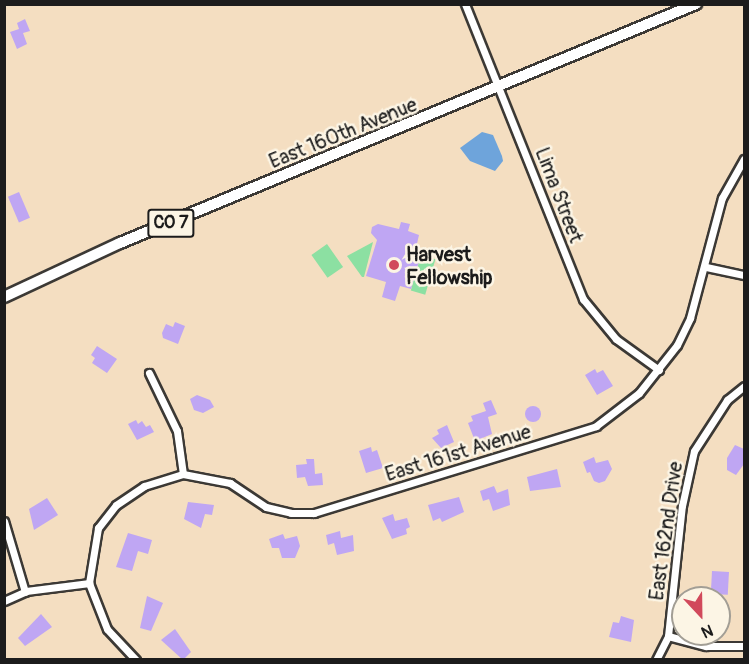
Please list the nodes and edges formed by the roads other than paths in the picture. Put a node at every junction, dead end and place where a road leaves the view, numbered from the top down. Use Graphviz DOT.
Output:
graph roads {
  1 [pos="465,4"];
  2 [pos="696,4"];
  3 [pos="500,88"];
  4 [pos="744,159"];
  5 [pos="706,267"];
  6 [pos="744,275"];
  7 [pos="4,297"];
  8 [pos="659,370"];
  9 [pos="149,373"];
  10 [pos="744,386"];
  11 [pos="183,474"];
  12 [pos="4,521"];
  13 [pos="89,583"];
  14 [pos="25,592"];
  15 [pos="4,601"];
  16 [pos="668,636"];
  17 [pos="744,646"];
  18 [pos="136,660"];
  19 [pos="657,660"];
  1 -- 3 [label="street, Lima Street"];
  2 -- 3 [label="main road, East 160th Avenue / CO 7"];
  3 -- 7 [label="main road, East 160th Avenue / CO 7"];
  3 -- 8 [label="street, Lima Street"];
  4 -- 5 [label="street, East 161st Avenue"];
  5 -- 6 [label="street"];
  5 -- 8 [label="street, East 161st Avenue"];
  8 -- 11 [label="street, East 161st Avenue"];
  9 -- 11 [label="street"];
  10 -- 16 [label="street, East 162nd Drive"];
  11 -- 13 [label="street, East 161st Avenue"];
  12 -- 14 [label="street"];
  13 -- 14 [label="street"];
  13 -- 18 [label="street"];
  14 -- 15 [label="street"];
  16 -- 17 [label="street"];
  16 -- 19 [label="street, East 162nd Drive"];
}
